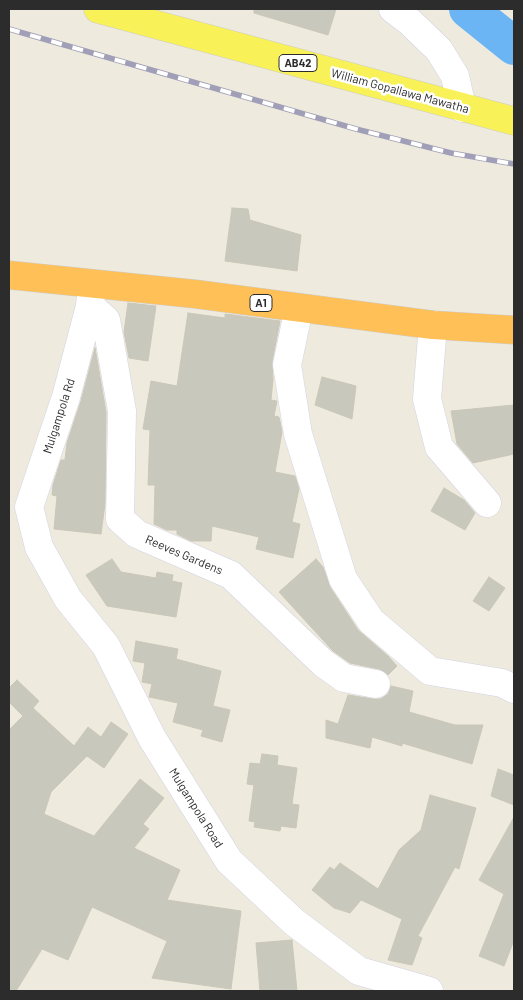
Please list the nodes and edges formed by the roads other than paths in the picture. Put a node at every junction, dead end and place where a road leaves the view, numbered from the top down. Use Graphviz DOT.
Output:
graph roads {
  1 [pos="98,9"];
  2 [pos="393,9"];
  3 [pos="462,108"];
  4 [pos="509,118"];
  5 [pos="9,275"];
  6 [pos="91,295"];
  7 [pos="299,308"];
  8 [pos="433,326"];
  9 [pos="514,330"];
  10 [pos="487,503"];
  11 [pos="39,547"];
  12 [pos="376,684"];
  13 [pos="514,689"];
  14 [pos="429,991"];
  1 -- 3 [label="main road, William Gopallawa Mawatha / AB42"];
  2 -- 3 [label="street"];
  3 -- 4 [label="main road, William Gopallawa Mawatha / AB42"];
  5 -- 6 [label="highway, A1"];
  6 -- 7 [label="highway, A1"];
  6 -- 11 [label="street, Mulgampola Rd"];
  6 -- 12 [label="street, Reeves Gardens"];
  7 -- 8 [label="highway, A1"];
  7 -- 13 [label="street"];
  8 -- 9 [label="highway, A1"];
  8 -- 10 [label="street"];
  11 -- 14 [label="street, Mulgampola Road"];
}
